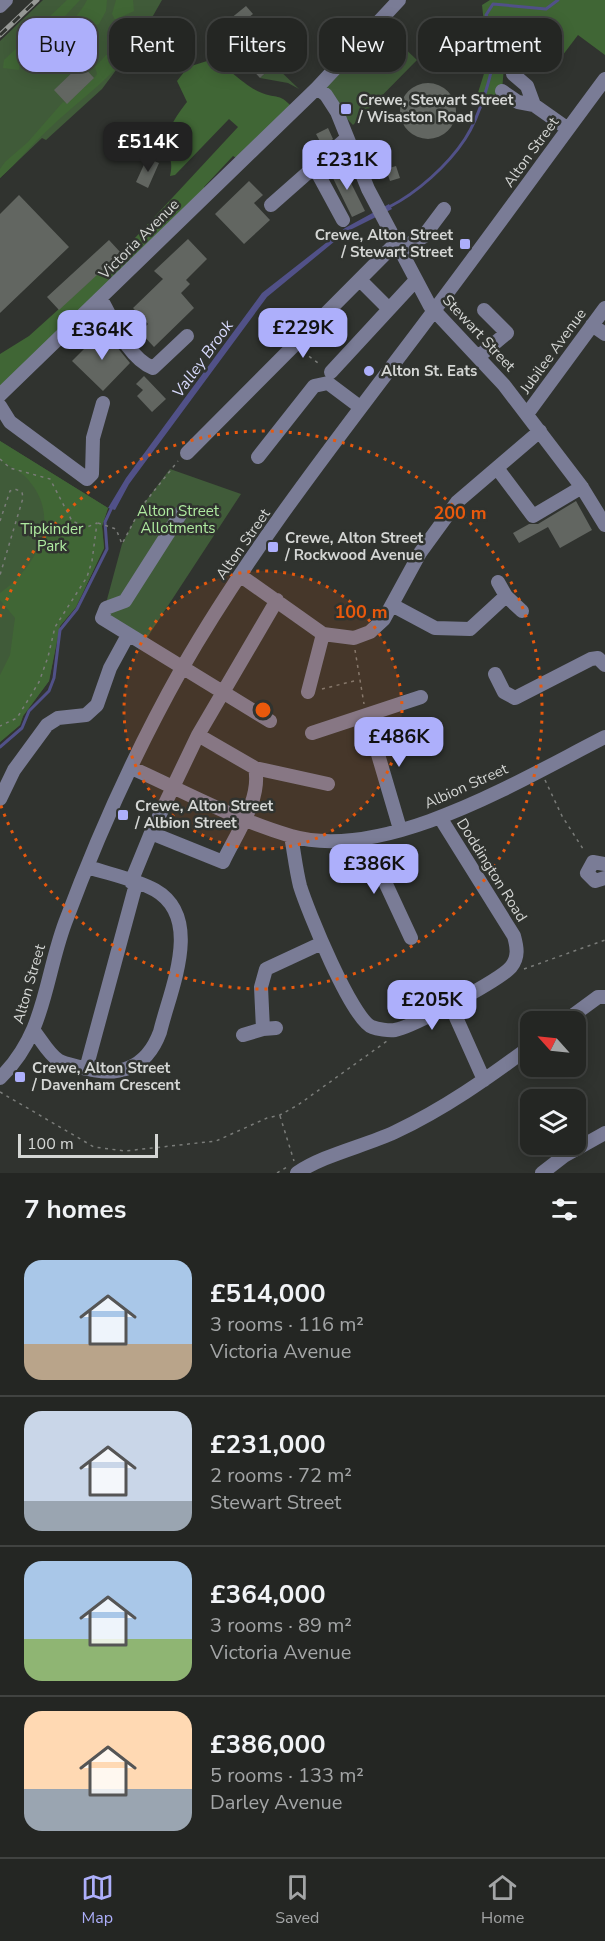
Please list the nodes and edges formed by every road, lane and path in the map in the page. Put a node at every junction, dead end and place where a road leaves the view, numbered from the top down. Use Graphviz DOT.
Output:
graph roads {
  1 [pos="6,0"];
  2 [pos="399,0"];
  3 [pos="0,6"];
  4 [pos="513,74"];
  5 [pos="605,79"];
  6 [pos="317,88"];
  7 [pos="502,91"];
  8 [pos="534,105"];
  9 [pos="568,129"];
  10 [pos="348,140"];
  11 [pos="271,205"];
  12 [pos="444,209"];
  13 [pos="343,220"];
  14 [pos="398,246"];
  15 [pos="360,280"];
  16 [pos="416,280"];
  17 [pos="101,300"];
  18 [pos="388,308"];
  19 [pos="605,308"];
  20 [pos="484,310"];
  21 [pos="434,311"];
  22 [pos="592,325"];
  23 [pos="605,334"];
  24 [pos="187,336"];
  25 [pos="295,346"];
  26 [pos="478,357"];
  27 [pos="331,372"];
  28 [pos="0,395"];
  29 [pos="102,403"];
  30 [pos="0,406"];
  31 [pos="360,407"];
  32 [pos="527,414"];
  33 [pos="540,431"];
  34 [pos="187,453"];
  35 [pos="258,457"];
  36 [pos="0,459"];
  37 [pos="497,468"];
  38 [pos="582,487"];
  39 [pos="183,510"];
  40 [pos="0,521"];
  41 [pos="98,523"];
  42 [pos="605,525"];
  43 [pos="0,575"];
  44 [pos="241,576"];
  45 [pos="498,582"];
  46 [pos="506,596"];
  47 [pos="277,600"];
  48 [pos="392,605"];
  49 [pos="522,610"];
  50 [pos="323,634"];
  51 [pos="128,635"];
  52 [pos="354,638"];
  53 [pos="605,665"];
  54 [pos="183,668"];
  55 [pos="495,674"];
  56 [pos="359,680"];
  57 [pos="222,692"];
  58 [pos="308,692"];
  59 [pos="421,697"];
  60 [pos="367,717"];
  61 [pos="270,721"];
  62 [pos="0,726"];
  63 [pos="312,733"];
  64 [pos="198,735"];
  65 [pos="605,737"];
  66 [pos="132,768"];
  67 [pos="255,768"];
  68 [pos="540,770"];
  69 [pos="328,784"];
  70 [pos="173,786"];
  71 [pos="0,799"];
  72 [pos="244,818"];
  73 [pos="441,819"];
  74 [pos="400,829"];
  75 [pos="151,833"];
  76 [pos="291,836"];
  77 [pos="365,839"];
  78 [pos="599,863"];
  79 [pos="88,867"];
  80 [pos="605,878"];
  81 [pos="134,883"];
  82 [pos="411,938"];
  83 [pos="605,940"];
  84 [pos="322,943"];
  85 [pos="512,966"];
  86 [pos="605,997"];
  87 [pos="450,1004"];
  88 [pos="579,1011"];
  89 [pos="34,1031"];
  90 [pos="243,1035"];
  91 [pos="391,1038"];
  92 [pos="520,1054"];
  93 [pos="86,1069"];
  94 [pos="0,1078"];
  95 [pos="484,1080"];
  96 [pos="0,1092"];
  97 [pos="280,1115"];
  98 [pos="605,1133"];
  99 [pos="277,1173"];
  100 [pos="297,1173"];
  101 [pos="542,1173"];
  1 -- 3 [label="street"];
  2 -- 6 [label="street, Victoria Avenue"];
  4 -- 8 [label="street"];
  5 -- 9 [label="street, Alton Street"];
  6 -- 10 [label="street, Stewart Street"];
  6 -- 17 [label="street, Victoria Avenue"];
  7 -- 8 [label="street"];
  8 -- 9 [label="street"];
  9 -- 21 [label="street, Alton Street"];
  10 -- 11 [label="street"];
  10 -- 13 [label="street"];
  10 -- 14 [label="street, Stewart Street"];
  12 -- 14 [label="street"];
  14 -- 15 [label="street"];
  14 -- 16 [label="street, Stewart Street"];
  15 -- 18 [label="street"];
  15 -- 25 [label="street"];
  16 -- 18 [label="street"];
  16 -- 21 [label="street, Stewart Street"];
  17 -- 24 [label="street"];
  17 -- 28 [label="street, Victoria Avenue"];
  18 -- 27 [label="street"];
  19 -- 22 [label="street, Jubilee Avenue"];
  20 -- 26 [label="street"];
  21 -- 26 [label="street, Stewart Street"];
  21 -- 31 [label="street, Alton Street"];
  22 -- 23 [label="street"];
  22 -- 32 [label="street, Jubilee Avenue"];
  25 -- 27 [label="path"];
  25 -- 34 [label="street"];
  26 -- 32 [label="street, Stewart Street"];
  29 -- 30 [label="street"];
  31 -- 35 [label="street"];
  31 -- 44 [label="street, Alton Street"];
  32 -- 33 [label="street, Stewart Street"];
  33 -- 37 [label="street"];
  33 -- 38 [label="street, Stewart Street"];
  34 -- 41 [label="path"];
  36 -- 41 [label="path"];
  37 -- 38 [label="street"];
  37 -- 48 [label="street"];
  38 -- 42 [label="street, Stewart Street"];
  39 -- 51 [label="street"];
  40 -- 43 [label="path"];
  41 -- 62 [label="path"];
  44 -- 47 [label="street"];
  44 -- 54 [label="street, Alton Street"];
  45 -- 46 [label="street"];
  46 -- 48 [label="street"];
  46 -- 49 [label="street"];
  47 -- 50 [label="street"];
  47 -- 57 [label="street"];
  48 -- 52 [label="street"];
  50 -- 52 [label="street"];
  50 -- 58 [label="street"];
  51 -- 54 [label="street"];
  51 -- 71 [label="street"];
  52 -- 56 [label="path"];
  53 -- 55 [label="street"];
  54 -- 57 [label="street"];
  54 -- 66 [label="street, Alton Street"];
  56 -- 58 [label="path"];
  56 -- 60 [label="path"];
  57 -- 61 [label="street"];
  57 -- 64 [label="street"];
  59 -- 60 [label="street"];
  60 -- 63 [label="street"];
  60 -- 74 [label="street"];
  64 -- 67 [label="street"];
  64 -- 70 [label="street"];
  65 -- 68 [label="street, Albion Street"];
  66 -- 70 [label="street, Albion Street"];
  66 -- 79 [label="street, Alton Street"];
  67 -- 69 [label="street"];
  67 -- 72 [label="street"];
  68 -- 73 [label="street, Albion Street"];
  68 -- 78 [label="path"];
  70 -- 72 [label="street, Albion Street"];
  70 -- 75 [label="street"];
  72 -- 75 [label="street"];
  72 -- 76 [label="street, Albion Street"];
  73 -- 74 [label="street, Albion Street"];
  73 -- 85 [label="street, Doddington Road"];
  74 -- 77 [label="street, Albion Street"];
  75 -- 81 [label="street"];
  76 -- 77 [label="street, Albion Street"];
  76 -- 84 [label="street"];
  77 -- 82 [label="street"];
  78 -- 80 [label="street"];
  79 -- 81 [label="street"];
  79 -- 89 [label="street, Alton Street"];
  81 -- 93 [label="street"];
  81 -- 93 [label="street"];
  83 -- 85 [label="path"];
  84 -- 87 [label="street"];
  84 -- 90 [label="street"];
  85 -- 87 [label="street"];
  86 -- 88 [label="street"];
  87 -- 95 [label="street"];
  89 -- 93 [label="street"];
  89 -- 94 [label="street, Alton Street"];
  91 -- 97 [label="path"];
  92 -- 95 [label="street"];
  95 -- 100 [label="street"];
  96 -- 97 [label="path"];
  97 -- 99 [label="path"];
  98 -- 101 [label="street"];
}
